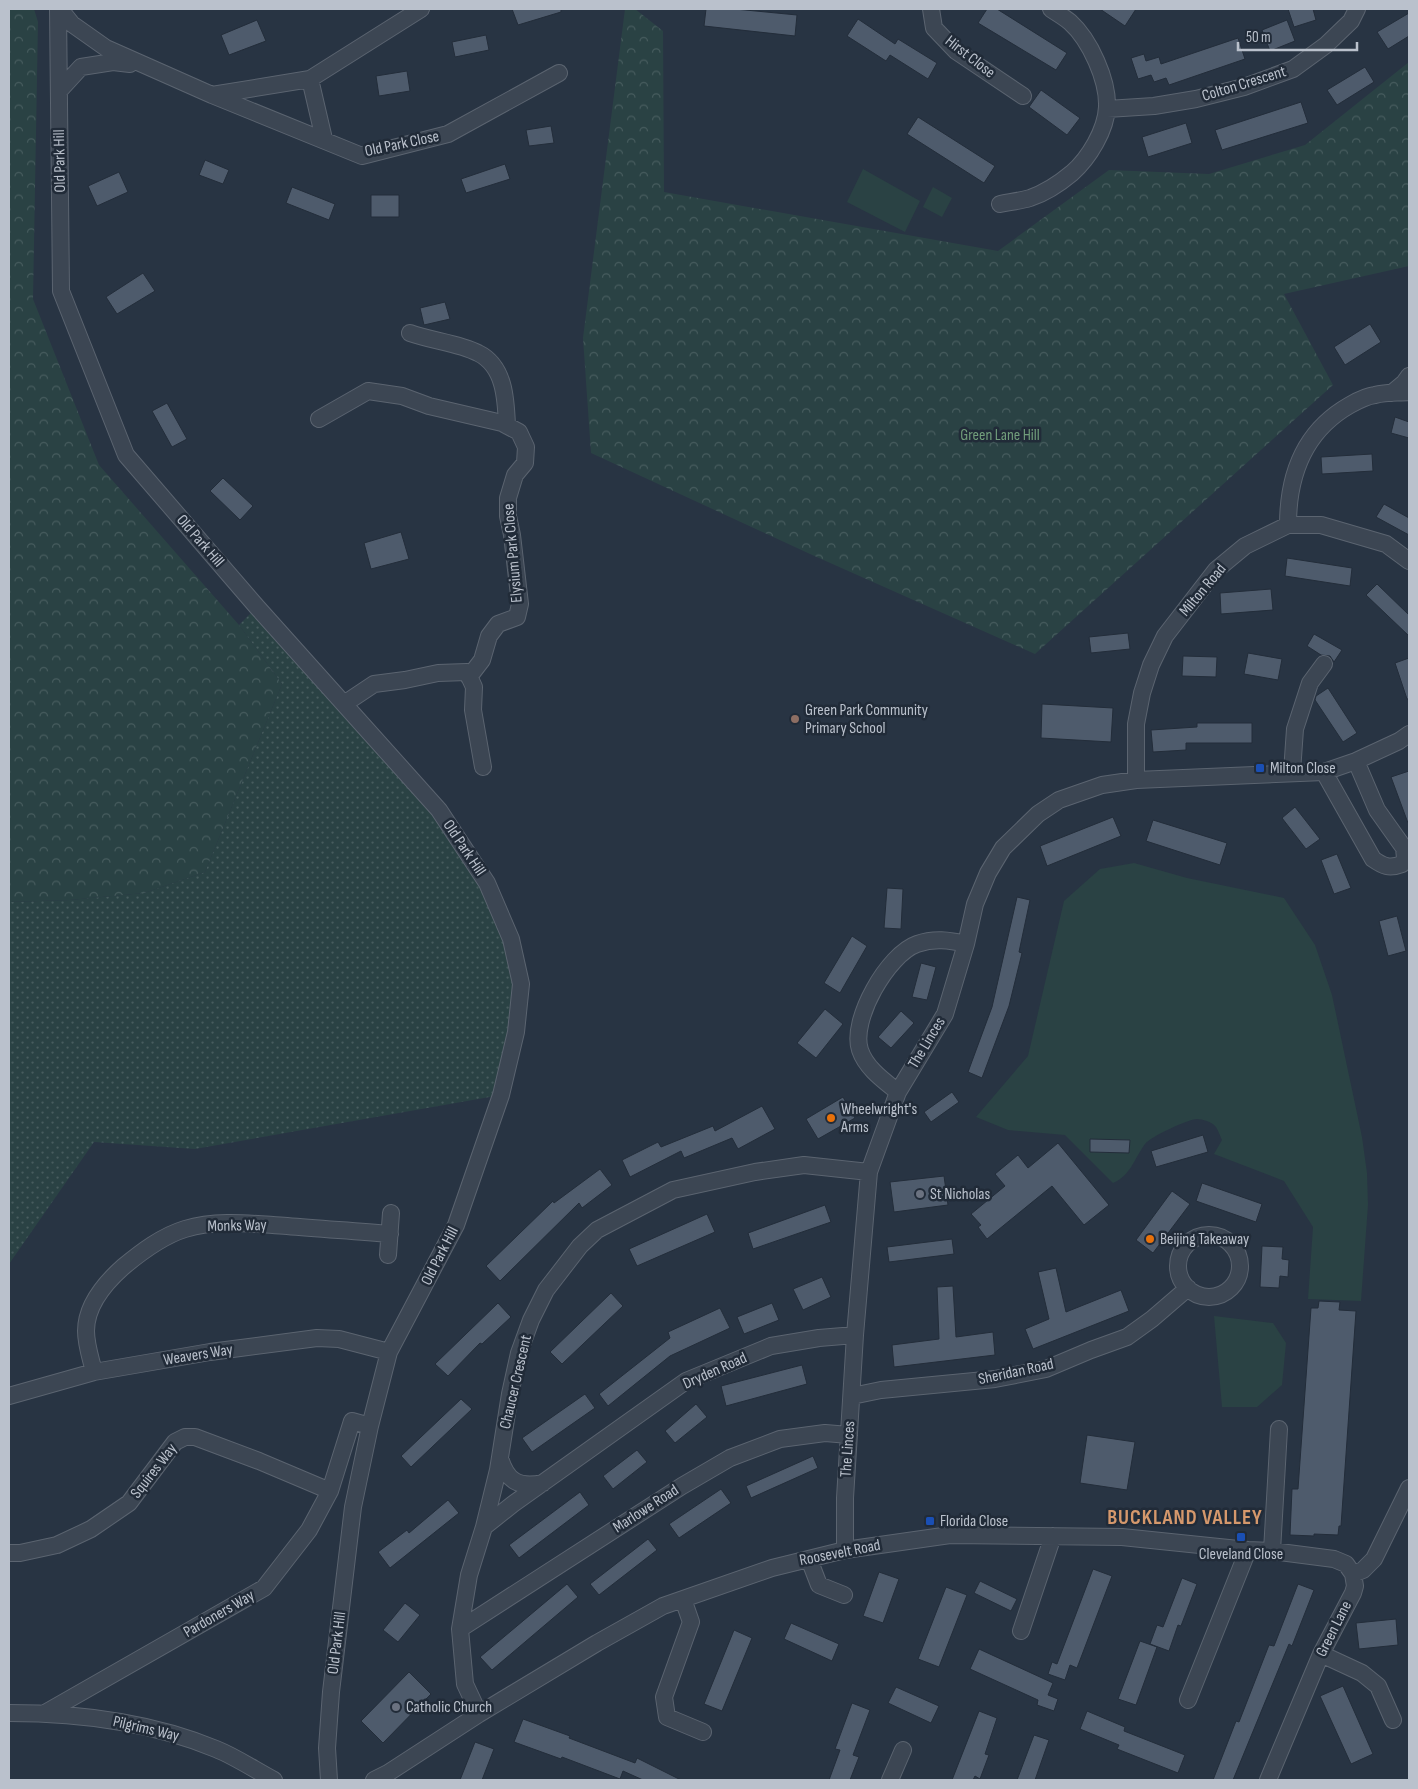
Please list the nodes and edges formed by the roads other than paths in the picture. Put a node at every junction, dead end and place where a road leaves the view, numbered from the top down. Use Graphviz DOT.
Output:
graph roads {
  1 [pos="59,9"];
  2 [pos="421,9"];
  3 [pos="931,9"];
  4 [pos="1051,9"];
  5 [pos="1357,9"];
  6 [pos="145,66"];
  7 [pos="559,73"];
  8 [pos="310,79"];
  9 [pos="59,91"];
  10 [pos="212,95"];
  11 [pos="1023,96"];
  12 [pos="1107,109"];
  13 [pos="324,139"];
  14 [pos="1000,204"];
  15 [pos="410,333"];
  16 [pos="1409,376"];
  17 [pos="1409,392"];
  18 [pos="1392,393"];
  19 [pos="319,419"];
  20 [pos="506,426"];
  21 [pos="1288,525"];
  22 [pos="1409,561"];
  23 [pos="1324,664"];
  24 [pos="470,677"];
  25 [pos="344,704"];
  26 [pos="1409,734"];
  27 [pos="1356,761"];
  28 [pos="483,767"];
  29 [pos="1292,772"];
  30 [pos="1324,772"];
  31 [pos="1136,780"];
  32 [pos="966,944"];
  33 [pos="898,1092"];
  34 [pos="869,1172"];
  35 [pos="391,1213"];
  36 [pos="390,1234"];
  37 [pos="388,1254"];
  38 [pos="1188,1288"];
  39 [pos="855,1335"];
  40 [pos="389,1352"];
  41 [pos="94,1372"];
  42 [pos="9,1396"];
  43 [pos="852,1396"];
  44 [pos="370,1426"];
  45 [pos="1279,1429"];
  46 [pos="849,1435"];
  47 [pos="500,1458"];
  48 [pos="543,1483"];
  49 [pos="1409,1488"];
  50 [pos="330,1491"];
  51 [pos="484,1527"];
  52 [pos="1053,1536"];
  53 [pos="845,1550"];
  54 [pos="1248,1550"];
  55 [pos="1272,1551"];
  56 [pos="9,1553"];
  57 [pos="809,1559"];
  58 [pos="1353,1574"];
  59 [pos="844,1595"];
  60 [pos="683,1599"];
  61 [pos="460,1629"];
  62 [pos="1021,1631"];
  63 [pos="1321,1654"];
  64 [pos="1188,1700"];
  65 [pos="9,1713"];
  66 [pos="45,1713"];
  67 [pos="479,1714"];
  68 [pos="1393,1720"];
  69 [pos="703,1732"];
  70 [pos="903,1750"];
  71 [pos="385,1778"];
  72 [pos="274,1780"];
  73 [pos="329,1780"];
  74 [pos="890,1780"];
  75 [pos="1268,1780"];
  1 -- 6 [label="street"];
  1 -- 9 [label="street, Old Park Hill"];
  2 -- 8 [label="street"];
  3 -- 11 [label="street, Hirst Close"];
  4 -- 12 [label="street"];
  5 -- 12 [label="street, Colton Crescent"];
  6 -- 9 [label="street"];
  6 -- 10 [label="street, Old Park Close"];
  7 -- 13 [label="street, Old Park Close"];
  8 -- 10 [label="street"];
  8 -- 13 [label="street"];
  9 -- 25 [label="street, Old Park Hill"];
  10 -- 13 [label="street, Old Park Close"];
  12 -- 14 [label="street"];
  15 -- 20 [label="street"];
  16 -- 18 [label="street"];
  17 -- 18 [label="street"];
  18 -- 21 [label="street"];
  19 -- 20 [label="street, Elysium Park Close"];
  20 -- 24 [label="street, Elysium Park Close"];
  21 -- 22 [label="street, Milton Road"];
  21 -- 31 [label="street, Milton Road"];
  23 -- 29 [label="street"];
  24 -- 25 [label="street"];
  24 -- 28 [label="street"];
  25 -- 40 [label="street, Old Park Hill"];
  26 -- 27 [label="street, The Linces"];
  27 -- 30 [label="street, The Linces"];
  27 -- 30 [label="street"];
  29 -- 30 [label="street, The Linces"];
  29 -- 31 [label="street, The Linces"];
  31 -- 32 [label="street, The Linces"];
  32 -- 33 [label="street, The Linces"];
  32 -- 33 [label="street"];
  33 -- 34 [label="street, The Linces"];
  34 -- 39 [label="street, The Linces"];
  34 -- 47 [label="street, Chaucer Crescent"];
  35 -- 36 [label="street"];
  36 -- 37 [label="street"];
  36 -- 41 [label="street, Monks Way"];
  38 -- 43 [label="street, Sheridan Road"];
  39 -- 43 [label="street, The Linces"];
  39 -- 48 [label="street, Dryden Road"];
  40 -- 41 [label="street, Weavers Way"];
  40 -- 44 [label="street, Old Park Hill"];
  41 -- 42 [label="street, Weavers Way"];
  43 -- 46 [label="street, The Linces"];
  44 -- 50 [label="street, Pardoners Way"];
  44 -- 73 [label="street, Old Park Hill"];
  45 -- 55 [label="street"];
  46 -- 53 [label="street, The Linces"];
  46 -- 61 [label="street, Marlowe Road"];
  47 -- 48 [label="street"];
  47 -- 51 [label="street, Chaucer Crescent"];
  48 -- 51 [label="street, Dryden Road"];
  49 -- 58 [label="street"];
  50 -- 56 [label="street, Squires Way"];
  50 -- 66 [label="street, Pardoners Way"];
  51 -- 61 [label="street, Chaucer Crescent"];
  52 -- 53 [label="street, Roosevelt Road"];
  52 -- 54 [label="street, Roosevelt Road"];
  52 -- 62 [label="street"];
  53 -- 57 [label="street, Roosevelt Road"];
  54 -- 55 [label="street, Roosevelt Road"];
  54 -- 64 [label="street"];
  55 -- 58 [label="street, Roosevelt Road"];
  57 -- 59 [label="street"];
  57 -- 60 [label="street, Roosevelt Road"];
  58 -- 63 [label="street, Green Lane"];
  60 -- 67 [label="street, Roosevelt Road"];
  60 -- 69 [label="street"];
  61 -- 67 [label="street, Chaucer Crescent"];
  63 -- 68 [label="street"];
  63 -- 75 [label="street, Green Lane"];
  65 -- 66 [label="street, Pilgrims Way"];
  66 -- 72 [label="street, Pilgrims Way"];
  67 -- 71 [label="street, Roosevelt Road"];
  70 -- 74 [label="street"];
}
